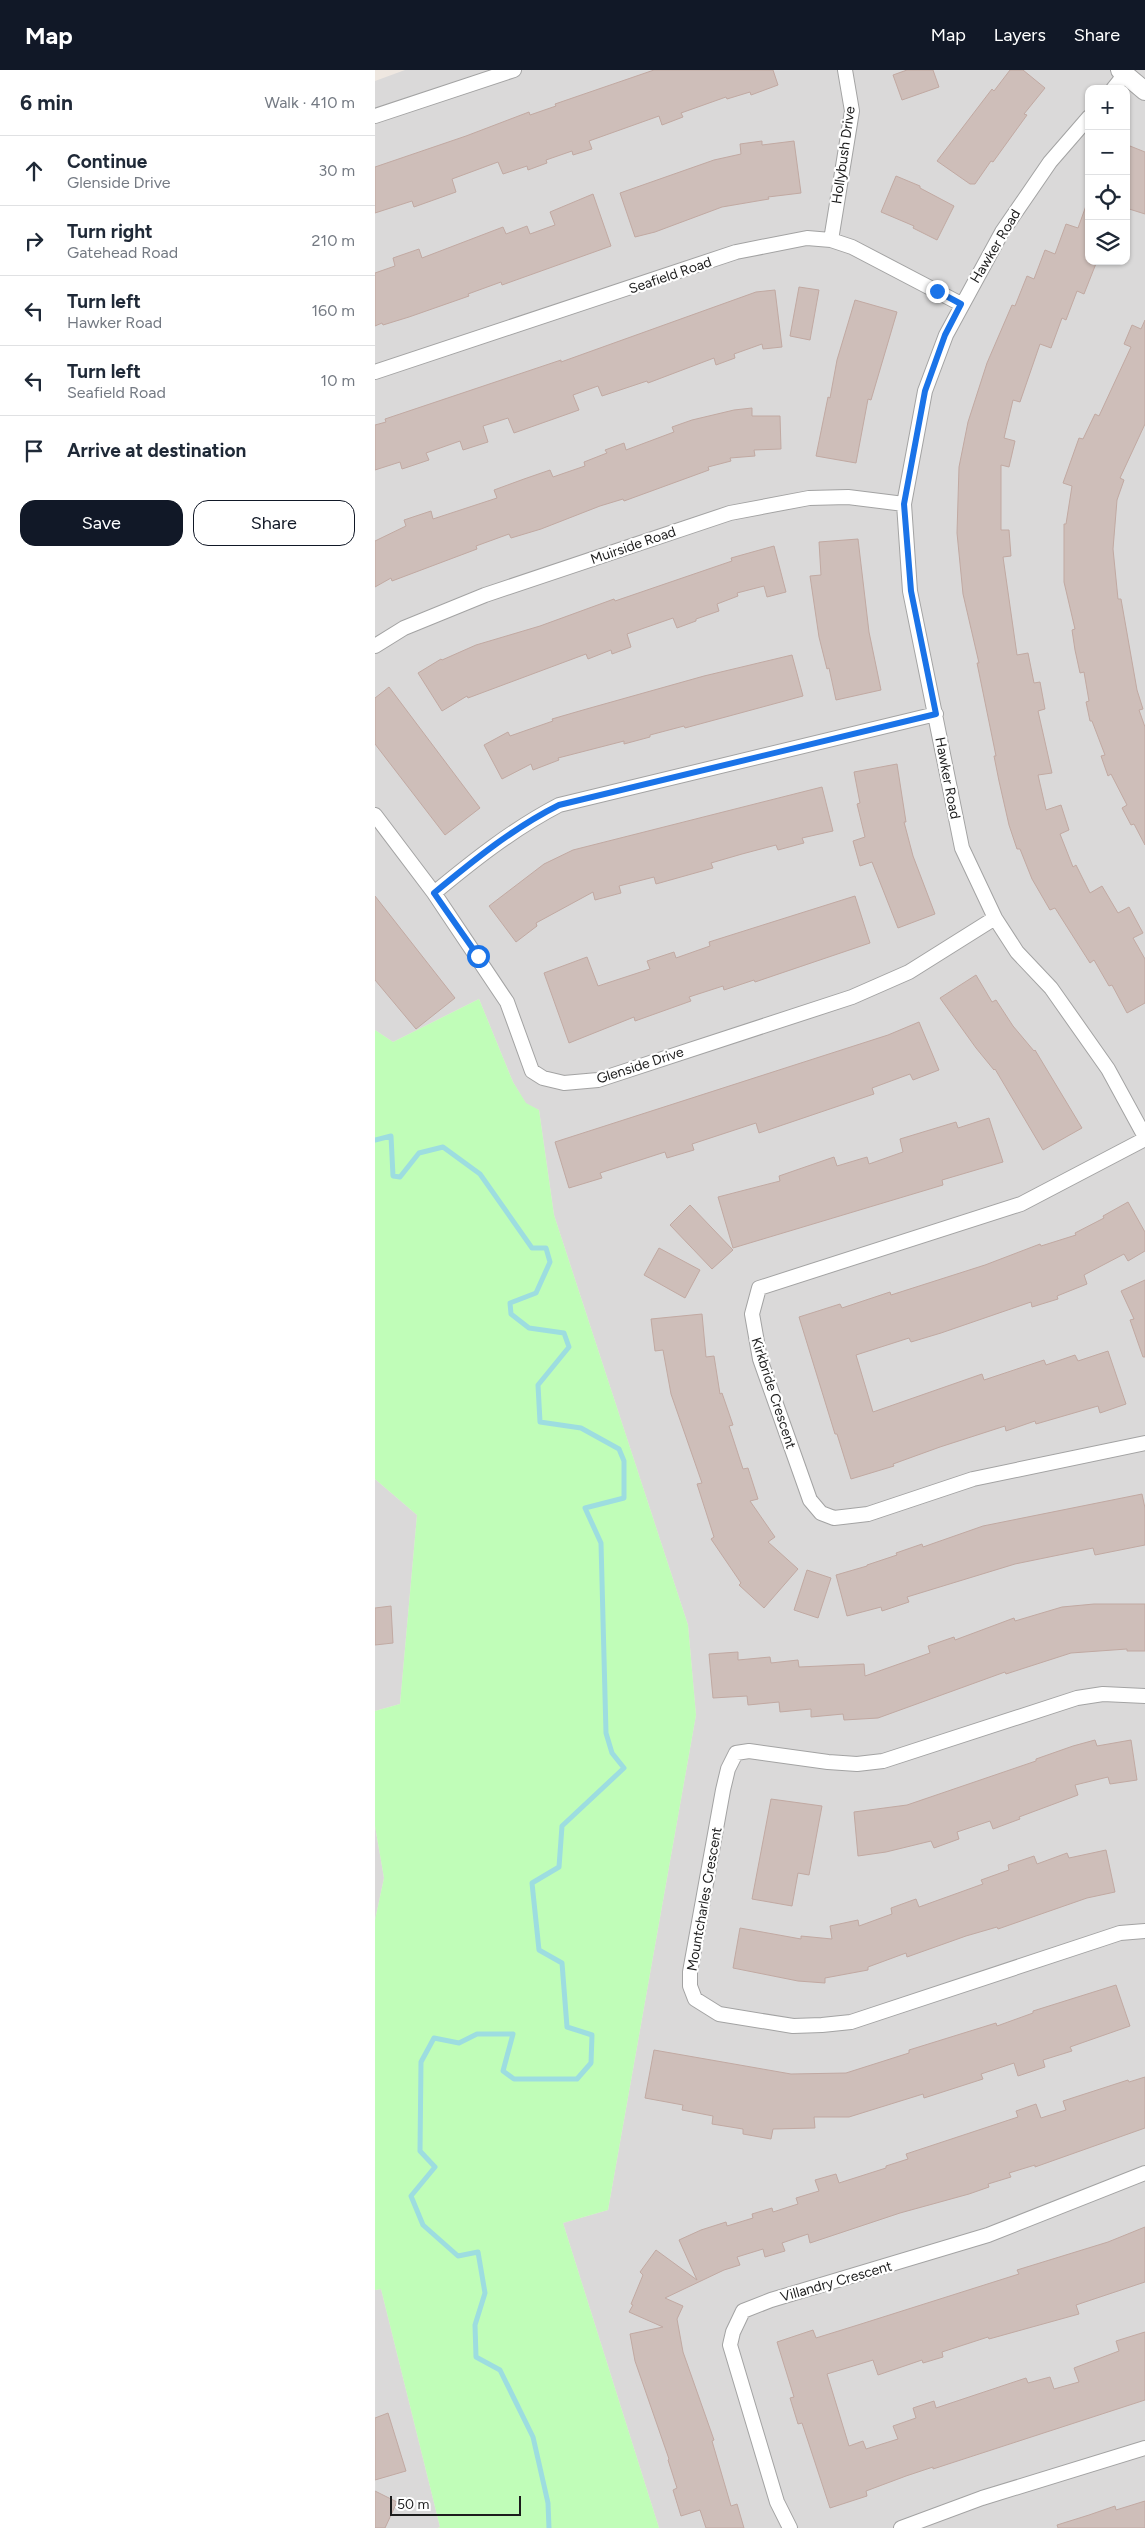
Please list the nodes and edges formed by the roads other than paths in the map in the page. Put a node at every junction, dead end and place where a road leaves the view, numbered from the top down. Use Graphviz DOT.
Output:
graph roads {
  1 [pos="514,70"];
  2 [pos="845,70"];
  3 [pos="1123,72"];
  4 [pos="1115,85"];
  5 [pos="1145,91"];
  6 [pos="375,116"];
  7 [pos="1085,122"];
  8 [pos="831,240"];
  9 [pos="961,304"];
  10 [pos="375,372"];
  11 [pos="904,504"];
  12 [pos="375,646"];
  13 [pos="936,714"];
  14 [pos="375,815"];
  15 [pos="434,893"];
  16 [pos="995,918"];
  17 [pos="1145,1138"];
  18 [pos="1145,1444"];
  19 [pos="1145,1696"];
  20 [pos="1145,1931"];
  21 [pos="1145,2173"];
  22 [pos="1145,2448"];
  23 [pos="790,2528"];
  24 [pos="901,2528"];
  1 -- 6 [label="street"];
  2 -- 8 [label="street, Hollybush Drive"];
  3 -- 4 [label="street"];
  3 -- 5 [label="street"];
  7 -- 9 [label="street, Hawker Road"];
  8 -- 9 [label="street, Seafield Road"];
  8 -- 10 [label="street, Seafield Road"];
  9 -- 11 [label="street, Hawker Road"];
  11 -- 12 [label="street, Muirside Road"];
  11 -- 13 [label="street, Hawker Road"];
  13 -- 15 [label="street"];
  13 -- 16 [label="street, Hawker Road"];
  14 -- 15 [label="street, Glenside Drive"];
  15 -- 16 [label="street, Glenside Drive"];
  16 -- 17 [label="street, Hawker Road"];
  17 -- 18 [label="street, Kirkbride Crescent"];
  19 -- 20 [label="street, Mountcharles Crescent"];
  21 -- 23 [label="street, Villandry Crescent"];
  22 -- 24 [label="street"];
}
